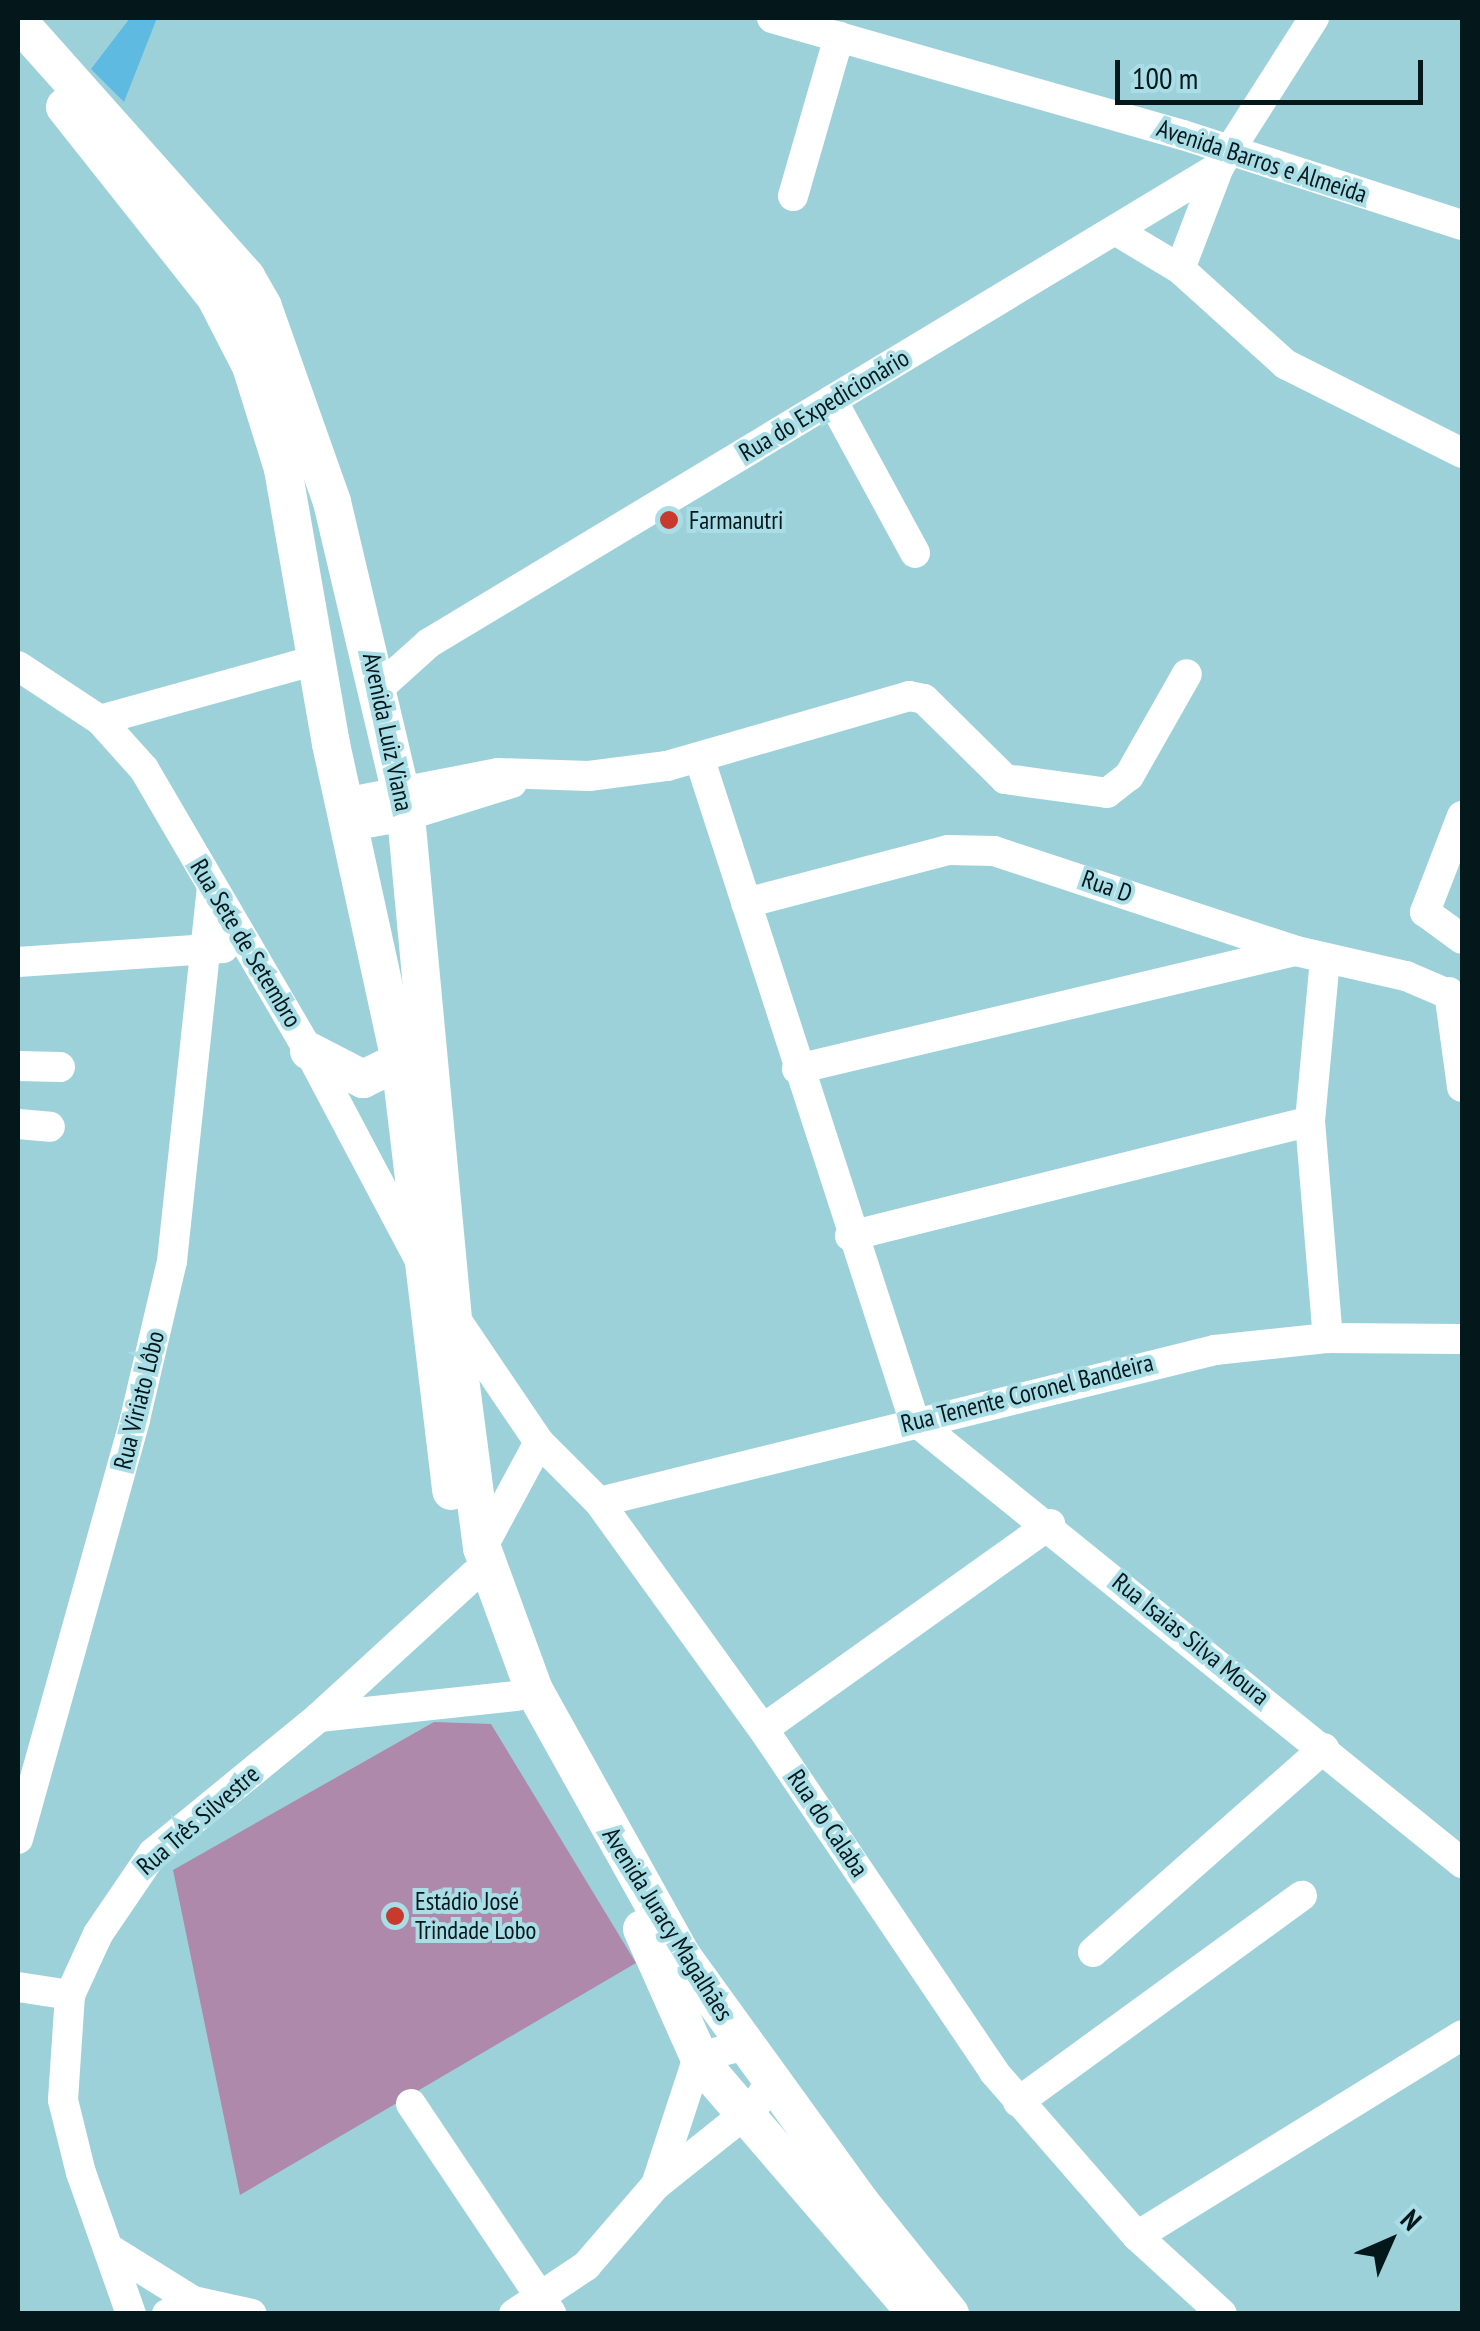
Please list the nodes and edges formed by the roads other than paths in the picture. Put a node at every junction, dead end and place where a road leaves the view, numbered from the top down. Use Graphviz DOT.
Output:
graph roads {
  1 [pos="772,18"];
  2 [pos="1314,18"];
  3 [pos="18,21"];
  4 [pos="829,29"];
  5 [pos="18,52"];
  6 [pos="1224,159"];
  7 [pos="793,196"];
  8 [pos="1462,226"];
  9 [pos="1116,230"];
  10 [pos="1180,268"];
  11 [pos="230,287"];
  12 [pos="832,400"];
  13 [pos="1462,453"];
  14 [pos="916,553"];
  15 [pos="429,642"];
  16 [pos="370,647"];
  17 [pos="320,659"];
  18 [pos="18,666"];
  19 [pos="1188,674"];
  20 [pos="380,688"];
  21 [pos="100,720"];
  22 [pos="700,760"];
  23 [pos="404,805"];
  24 [pos="348,814"];
  25 [pos="1462,816"];
  26 [pos="212,886"];
  27 [pos="746,903"];
  28 [pos="1462,939"];
  29 [pos="247,946"];
  30 [pos="206,950"];
  31 [pos="1310,955"];
  32 [pos="18,962"];
  33 [pos="1456,996"];
  34 [pos="309,1051"];
  35 [pos="400,1061"];
  36 [pos="18,1066"];
  37 [pos="60,1067"];
  38 [pos="797,1069"];
  39 [pos="1462,1088"];
  40 [pos="1310,1121"];
  41 [pos="18,1124"];
  42 [pos="50,1127"];
  43 [pos="850,1236"];
  44 [pos="422,1264"];
  45 [pos="453,1315"];
  46 [pos="1328,1338"];
  47 [pos="1462,1338"];
  48 [pos="914,1420"];
  49 [pos="539,1442"];
  50 [pos="599,1502"];
  51 [pos="1050,1524"];
  52 [pos="478,1561"];
  53 [pos="517,1696"];
  54 [pos="319,1717"];
  55 [pos="763,1728"];
  56 [pos="1324,1748"];
  57 [pos="18,1838"];
  58 [pos="1462,1863"];
  59 [pos="1302,1896"];
  60 [pos="1093,1952"];
  61 [pos="18,1987"];
  62 [pos="70,1995"];
  63 [pos="1462,2034"];
  64 [pos="746,2044"];
  65 [pos="698,2057"];
  66 [pos="772,2079"];
  67 [pos="1018,2102"];
  68 [pos="410,2104"];
  69 [pos="675,2113"];
  70 [pos="735,2123"];
  71 [pos="656,2185"];
  72 [pos="1137,2236"];
  73 [pos="108,2248"];
  74 [pos="884,2253"];
  75 [pos="546,2306"];
  76 [pos="180,2307"];
  77 [pos="931,2310"];
  78 [pos="130,2314"];
  79 [pos="252,2314"];
  80 [pos="514,2314"];
  81 [pos="1222,2314"];
  1 -- 4 [label="street, Avenida Barros e Almeida"];
  2 -- 6 [label="street"];
  3 -- 11 [label="main road, Avenida Luiz Viana"];
  4 -- 6 [label="street, Avenida Barros e Almeida"];
  4 -- 7 [label="street"];
  5 -- 11 [label="main road, Avenida Luiz Viana"];
  6 -- 8 [label="street, Avenida Barros e Almeida"];
  6 -- 9 [label="street, Rua do Expedicionário"];
  6 -- 10 [label="street"];
  9 -- 10 [label="street"];
  9 -- 12 [label="street, Rua do Expedicionário"];
  10 -- 13 [label="street"];
  11 -- 16 [label="main road, Avenida Luiz Viana"];
  11 -- 17 [label="main road, Avenida Luiz Viana"];
  12 -- 14 [label="street"];
  12 -- 15 [label="street, Rua do Expedicionário"];
  15 -- 16 [label="street, Rua do Expedicionário"];
  15 -- 20 [label="street, Rua do Expedicionário"];
  16 -- 20 [label="main road, Avenida Luiz Viana"];
  17 -- 21 [label="street"];
  17 -- 24 [label="main road, Avenida Luiz Viana"];
  18 -- 21 [label="street, Rua Sete de Setembro"];
  19 -- 22 [label="street"];
  20 -- 23 [label="main road, Avenida Luiz Viana"];
  21 -- 26 [label="street, Rua Sete de Setembro"];
  22 -- 23 [label="street"];
  22 -- 27 [label="street"];
  23 -- 24 [label="street"];
  23 -- 45 [label="main road, Avenida Luiz Viana"];
  24 -- 35 [label="main road, Avenida Luiz Viana"];
  25 -- 28 [label="street"];
  26 -- 29 [label="street, Rua Sete de Setembro"];
  26 -- 30 [label="street, Rua Viriato Lôbo"];
  27 -- 31 [label="street, Rua D"];
  27 -- 38 [label="street"];
  29 -- 30 [label="street"];
  29 -- 34 [label="street, Rua Sete de Setembro"];
  30 -- 32 [label="street"];
  30 -- 57 [label="street, Rua Viriato Lôbo"];
  31 -- 33 [label="street, Rua D"];
  31 -- 38 [label="street"];
  31 -- 40 [label="street"];
  33 -- 39 [label="street"];
  34 -- 35 [label="main road"];
  34 -- 44 [label="street, Rua Sete de Setembro"];
  35 -- 44 [label="main road, Avenida Luiz Viana"];
  36 -- 37 [label="street"];
  38 -- 43 [label="street"];
  40 -- 43 [label="street"];
  40 -- 46 [label="street"];
  41 -- 42 [label="street"];
  43 -- 48 [label="street"];
  44 -- 52 [label="main road, Avenida Luiz Viana"];
  45 -- 49 [label="street, Rua do Calaba"];
  45 -- 52 [label="main road, Avenida Luiz Viana"];
  46 -- 47 [label="street, Rua Tenente Coronel Bandeira"];
  46 -- 48 [label="street, Rua Tenente Coronel Bandeira"];
  48 -- 50 [label="street, Rua Tenente Coronel Bandeira"];
  48 -- 51 [label="street, Rua Isaias Silva Moura"];
  49 -- 50 [label="street, Rua do Calaba"];
  49 -- 52 [label="street, Rua Três Silvestre"];
  50 -- 55 [label="street, Rua do Calaba"];
  51 -- 55 [label="street"];
  51 -- 56 [label="street, Rua Isaias Silva Moura"];
  52 -- 53 [label="main road, Avenida Juracy Magalhães"];
  52 -- 54 [label="street, Rua Três Silvestre"];
  52 -- 64 [label="main road, Avenida Juracy Magalhães"];
  53 -- 54 [label="street"];
  53 -- 65 [label="main road, Avenida Juracy Magalhães"];
  54 -- 62 [label="street, Rua Três Silvestre"];
  55 -- 67 [label="street, Rua do Calaba"];
  56 -- 58 [label="street, Rua Isaias Silva Moura"];
  56 -- 60 [label="street"];
  59 -- 67 [label="street"];
  61 -- 62 [label="street"];
  62 -- 73 [label="street, Rua Três Silvestre"];
  63 -- 72 [label="street"];
  64 -- 65 [label="street"];
  64 -- 66 [label="main road, Avenida Juracy Magalhães"];
  65 -- 69 [label="street"];
  65 -- 70 [label="main road, Avenida Juracy Magalhães"];
  66 -- 70 [label="street"];
  66 -- 74 [label="main road, Avenida Juracy Magalhães"];
  67 -- 72 [label="street, Rua do Calaba"];
  68 -- 75 [label="street"];
  69 -- 70 [label="street"];
  69 -- 71 [label="street"];
  70 -- 71 [label="street"];
  70 -- 74 [label="main road, Avenida Juracy Magalhães"];
  71 -- 75 [label="street"];
  72 -- 81 [label="street, Rua do Calaba"];
  73 -- 76 [label="street"];
  73 -- 78 [label="street, Rua Três Silvestre"];
  74 -- 77 [label="main road, Avenida Juracy Magalhães"];
  75 -- 80 [label="street"];
  76 -- 79 [label="street"];
}
